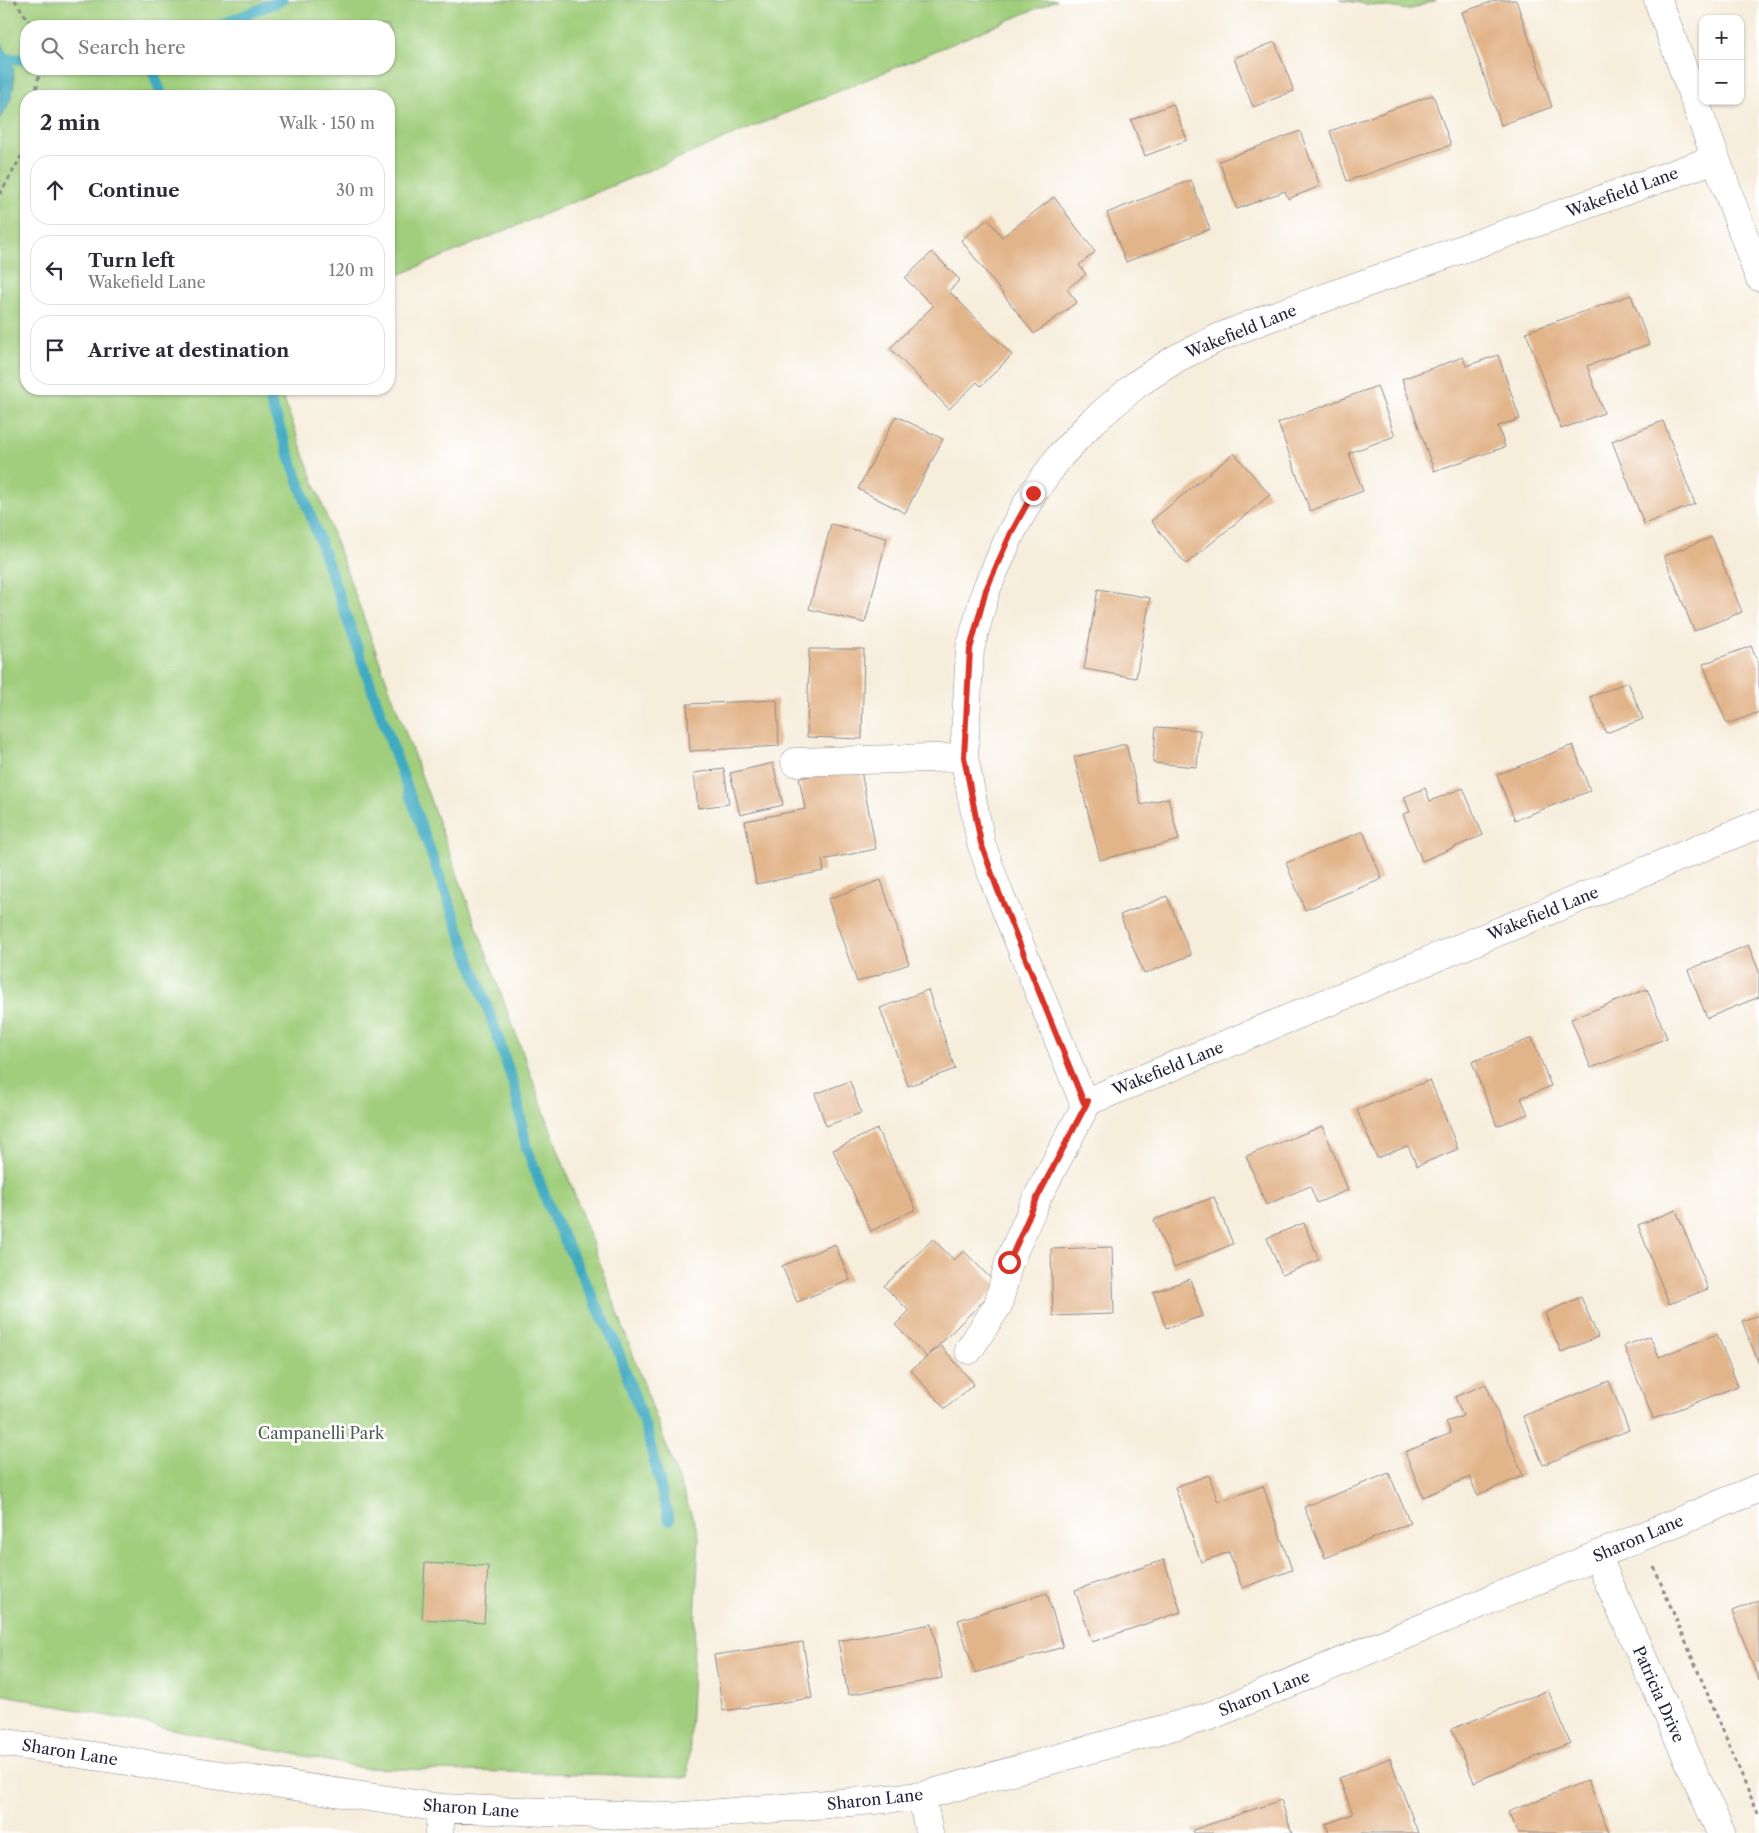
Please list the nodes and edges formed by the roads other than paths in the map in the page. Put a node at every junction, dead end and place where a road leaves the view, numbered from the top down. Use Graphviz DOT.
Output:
graph roads {
  1 [pos="1658,0"];
  2 [pos="1715,158"];
  3 [pos="1759,277"];
  4 [pos="964,757"];
  5 [pos="795,762"];
  6 [pos="1759,824"];
  7 [pos="1088,1101"];
  8 [pos="969,1350"];
  9 [pos="1759,1488"];
  10 [pos="1597,1556"];
  11 [pos="0,1742"];
  12 [pos="922,1796"];
  13 [pos="440,1820"];
  14 [pos="929,1833"];
  15 [pos="1721,1833"];
  1 -- 2 [label="street"];
  2 -- 3 [label="street"];
  2 -- 4 [label="street, Wakefield Lane"];
  4 -- 5 [label="street"];
  4 -- 7 [label="street, Wakefield Lane"];
  6 -- 7 [label="street, Wakefield Lane"];
  7 -- 8 [label="street"];
  9 -- 10 [label="street, Sharon Lane"];
  10 -- 12 [label="street, Sharon Lane"];
  10 -- 15 [label="street, Patricia Drive"];
  11 -- 13 [label="street, Sharon Lane"];
  12 -- 13 [label="street, Sharon Lane"];
  12 -- 14 [label="street"];
}
